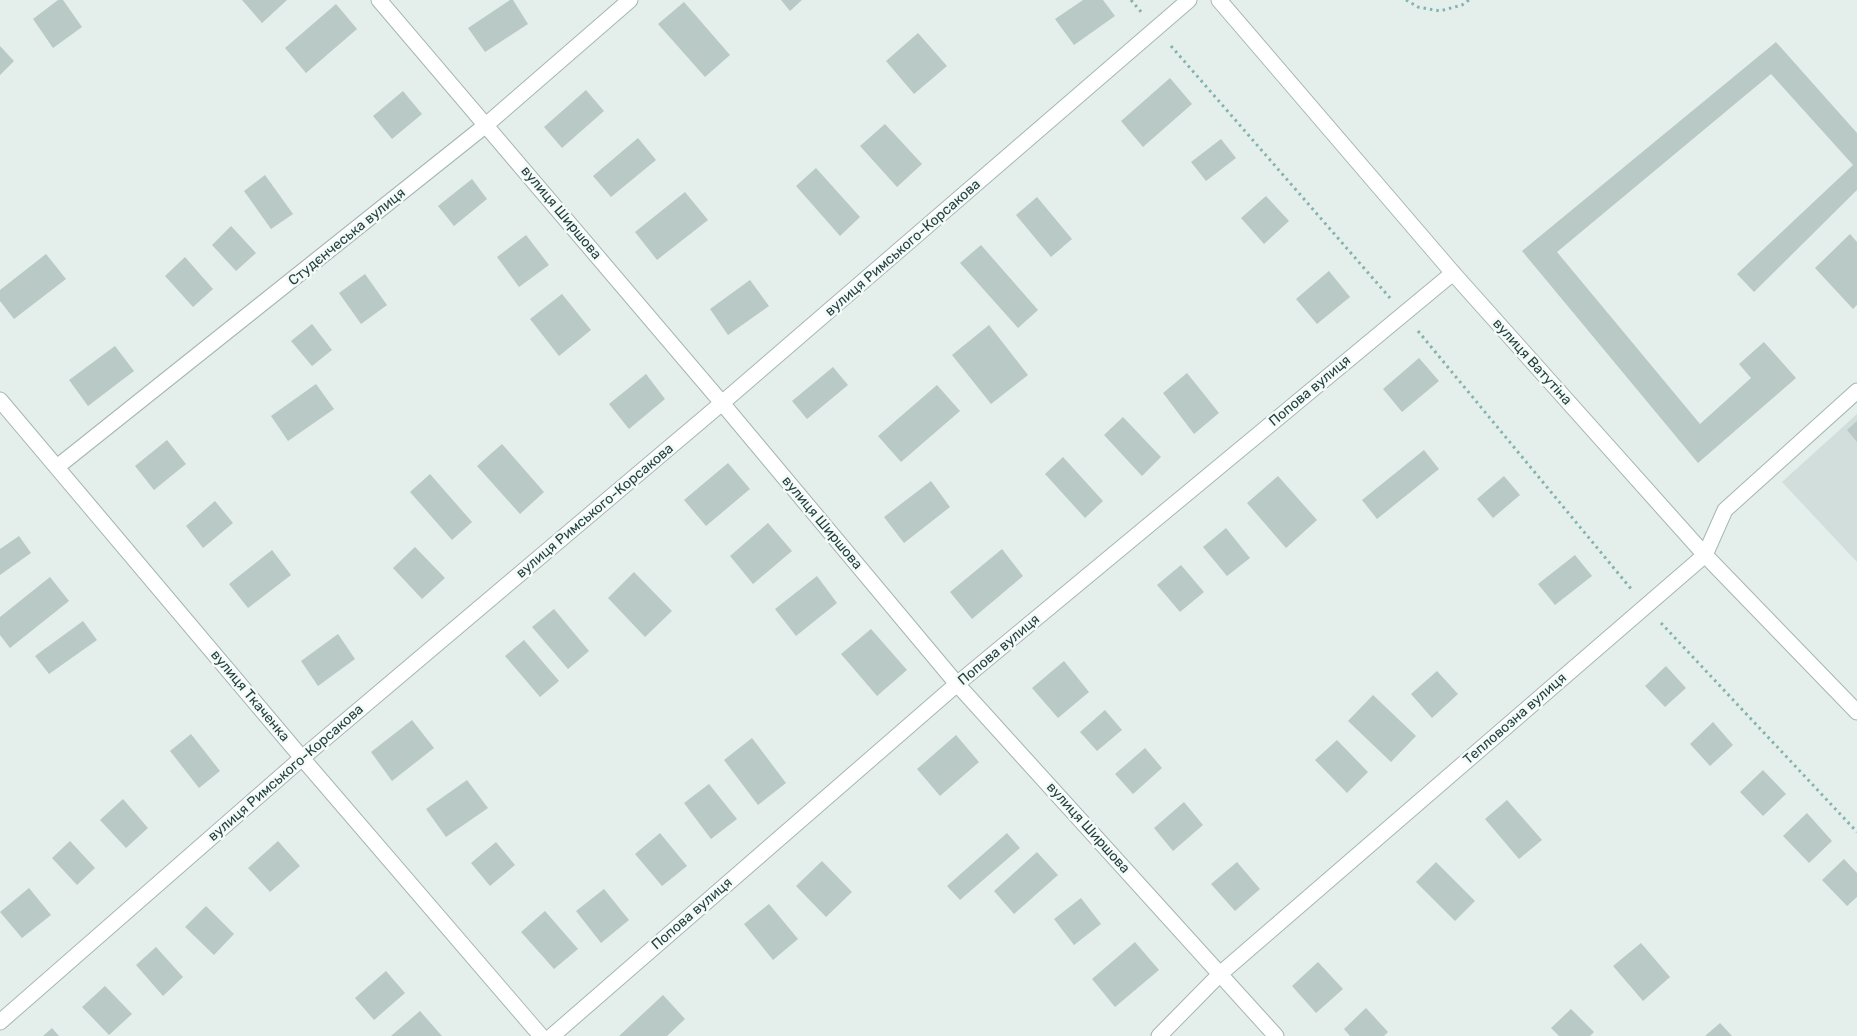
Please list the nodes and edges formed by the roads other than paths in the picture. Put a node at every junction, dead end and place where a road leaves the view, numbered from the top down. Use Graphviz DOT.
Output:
graph roads {
  1 [pos="379,0"];
  2 [pos="630,0"];
  3 [pos="1189,0"];
  4 [pos="1220,0"];
  5 [pos="486,125"];
  6 [pos="1453,273"];
  7 [pos="1857,391"];
  8 [pos="0,400"];
  9 [pos="722,403"];
  10 [pos="57,467"];
  11 [pos="1705,556"];
  12 [pos="957,684"];
  13 [pos="1857,712"];
  14 [pos="302,758"];
  15 [pos="1220,974"];
  16 [pos="0,1022"];
  17 [pos="542,1036"];
  18 [pos="552,1036"];
  19 [pos="1159,1036"];
  20 [pos="1276,1036"];
  1 -- 5 [label="street, вулиця Ширшова"];
  2 -- 5 [label="street, Студєнчеська вулиця"];
  3 -- 9 [label="street, вулиця Римського-Корсакова"];
  4 -- 6 [label="street, вулиця Ватутіна"];
  5 -- 9 [label="street, вулиця Ширшова"];
  5 -- 10 [label="street, Студєнчеська вулиця"];
  6 -- 11 [label="street, вулиця Ватутіна"];
  6 -- 12 [label="street, Попова вулиця"];
  7 -- 11 [label="street, Тепловозна вулиця"];
  8 -- 10 [label="street, вулиця Ткаченка"];
  9 -- 12 [label="street, вулиця Ширшова"];
  9 -- 14 [label="street, вулиця Римського-Корсакова"];
  10 -- 14 [label="street, вулиця Ткаченка"];
  11 -- 13 [label="street, вулиця Ватутіна"];
  11 -- 15 [label="street, Тепловозна вулиця"];
  12 -- 15 [label="street, вулиця Ширшова"];
  12 -- 18 [label="street, Попова вулиця"];
  14 -- 16 [label="street, вулиця Римського-Корсакова"];
  14 -- 17 [label="street, вулиця Ткаченка"];
  15 -- 19 [label="street, Тепловозна вулиця"];
  15 -- 20 [label="street, вулиця Ширшова"];
}
